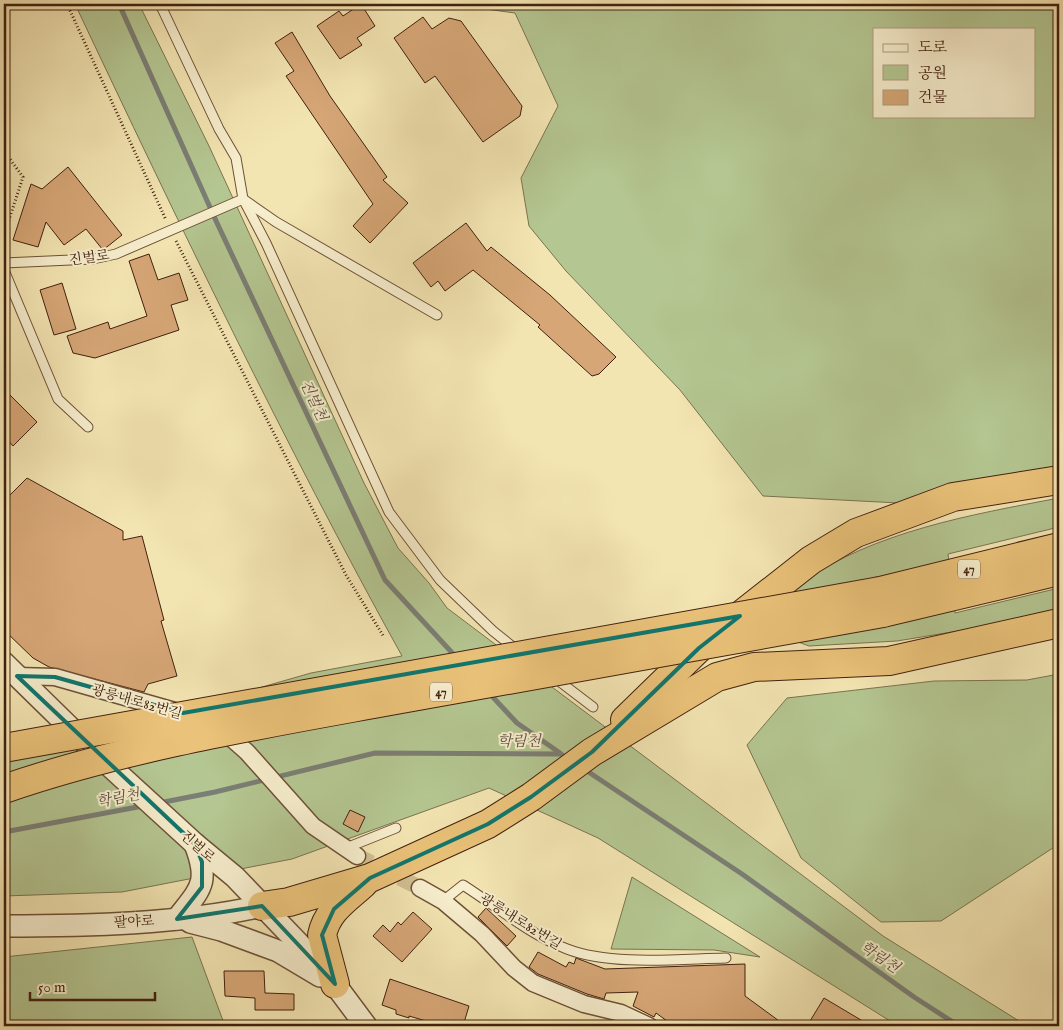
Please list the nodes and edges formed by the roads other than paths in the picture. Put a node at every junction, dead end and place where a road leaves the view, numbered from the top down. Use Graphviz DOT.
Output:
graph roads {
  1 [pos="160,4"];
  2 [pos="243,199"];
  3 [pos="4,263"];
  4 [pos="4,270"];
  5 [pos="437,315"];
  6 [pos="88,427"];
  7 [pos="1059,480"];
  8 [pos="1059,547"];
  9 [pos="1059,571"];
  10 [pos="881,602"];
  11 [pos="1059,623"];
  12 [pos="10,669"];
  13 [pos="593,707"];
  14 [pos="4,748"];
  15 [pos="592,752"];
  16 [pos="4,789"];
  17 [pos="396,828"];
  18 [pos="195,844"];
  19 [pos="358,861"];
  20 [pos="420,888"];
  21 [pos="444,901"];
  22 [pos="262,906"];
  23 [pos="177,919"];
  24 [pos="4,926"];
  25 [pos="726,958"];
  26 [pos="335,984"];
  27 [pos="366,1026"];
  28 [pos="649,1026"];
  1 -- 2 [label="lane"];
  2 -- 3 [label="lane, 진벌로"];
  2 -- 5 [label="lane"];
  2 -- 13 [label="lane"];
  4 -- 6 [label="lane"];
  7 -- 15 [label="highway"];
  8 -- 10 [label="highway, 47"];
  9 -- 10 [label="highway, 47"];
  10 -- 14 [label="highway, 47, bridge"];
  10 -- 16 [label="highway, 47, bridge"];
  11 -- 15 [label="highway"];
  12 -- 18 [label="street, 진벌로"];
  12 -- 19 [label="street, 광릉내로82번길"];
  15 -- 19 [label="highway"];
  17 -- 19 [label="lane"];
  18 -- 22 [label="street, 진벌로"];
  18 -- 23 [label="street"];
  19 -- 22 [label="highway"];
  19 -- 26 [label="highway"];
  20 -- 21 [label="street, 광릉내로82번길"];
  21 -- 25 [label="lane, 광릉내로82번길"];
  21 -- 28 [label="street, 광릉내로82번길"];
  22 -- 23 [label="street, 팔야로"];
  22 -- 26 [label="street, 진벌로"];
  23 -- 24 [label="street, 팔야로"];
  23 -- 26 [label="street"];
  26 -- 27 [label="street, 진벌로"];
}
